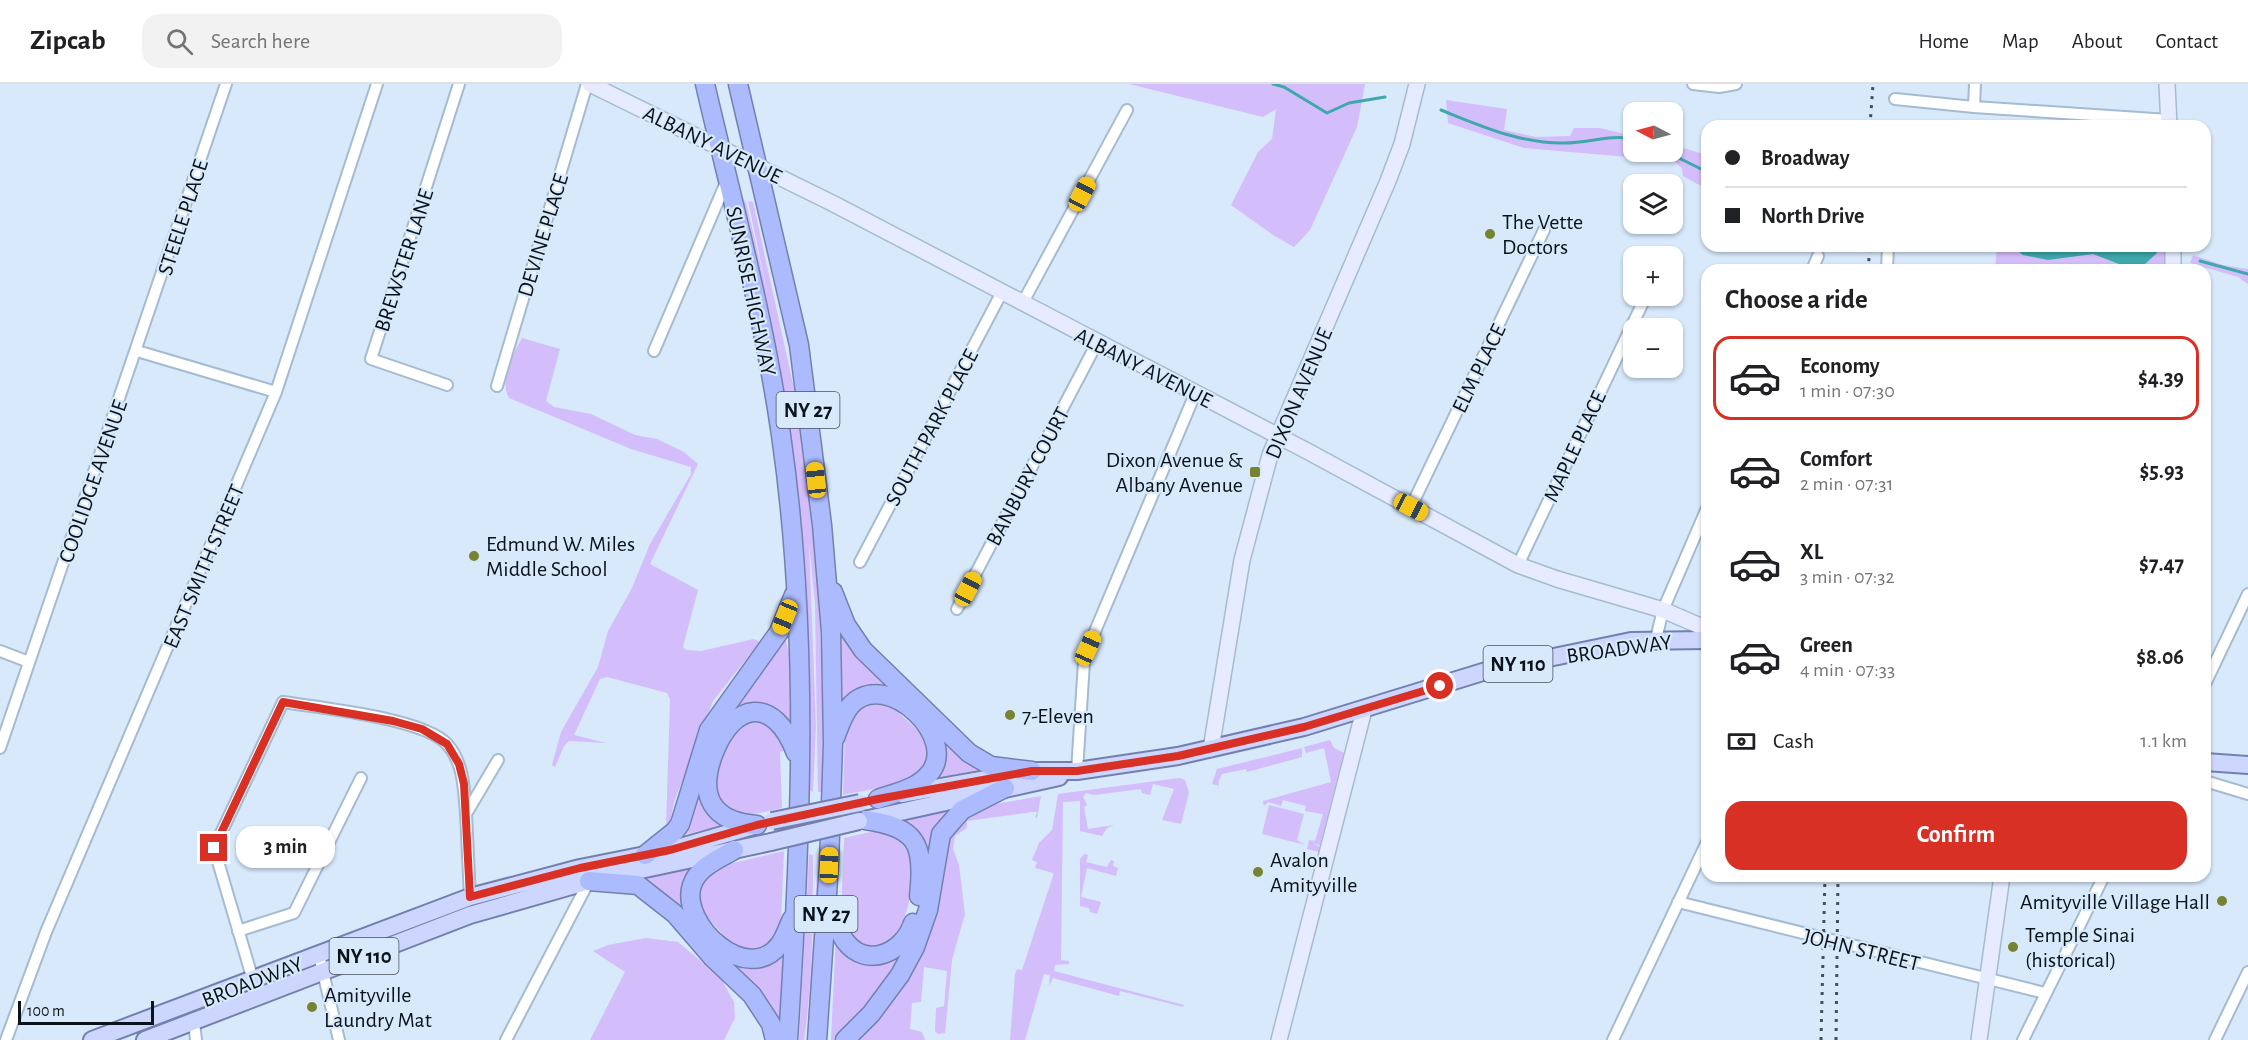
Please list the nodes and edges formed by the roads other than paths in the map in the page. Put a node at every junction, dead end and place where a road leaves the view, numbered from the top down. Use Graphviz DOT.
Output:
graph roads {
  1 [pos="226,84"];
  2 [pos="377,84"];
  3 [pos="459,84"];
  4 [pos="589,84"];
  5 [pos="705,84"];
  6 [pos="738,84"];
  7 [pos="1417,84"];
  8 [pos="1693,84"];
  9 [pos="1736,84"];
  10 [pos="1975,84"];
  11 [pos="2168,84"];
  12 [pos="1895,99"];
  13 [pos="1974,107"];
  14 [pos="1127,110"];
  15 [pos="2132,120"];
  16 [pos="2169,120"];
  17 [pos="719,147"];
  18 [pos="756,165"];
  19 [pos="728,180"];
  20 [pos="1544,230"];
  21 [pos="1818,256"];
  22 [pos="1815,264"];
  23 [pos="1002,292"];
  24 [pos="1022,304"];
  25 [pos="1641,306"];
  26 [pos="1097,343"];
  27 [pos="137,351"];
  28 [pos="654,351"];
  29 [pos="447,384"];
  30 [pos="497,386"];
  31 [pos="276,392"];
  32 [pos="1195,394"];
  33 [pos="1278,435"];
  34 [pos="1411,507"];
  35 [pos="1701,522"];
  36 [pos="860,562"];
  37 [pos="1518,565"];
  38 [pos="826,576"];
  39 [pos="797,588"];
  40 [pos="2248,594"];
  41 [pos="957,609"];
  42 [pos="1663,610"];
  43 [pos="1701,626"];
  44 [pos="1656,639"];
  45 [pos="1701,640"];
  46 [pos="0,651"];
  47 [pos="29,662"];
  48 [pos="2211,671"];
  49 [pos="1364,710"];
  50 [pos="833,743"];
  51 [pos="0,748"];
  52 [pos="1211,749"];
  53 [pos="498,759"];
  54 [pos="799,762"];
  55 [pos="2211,762"];
  56 [pos="2248,765"];
  57 [pos="1032,771"];
  58 [pos="1077,771"];
  59 [pos="361,778"];
  60 [pos="2211,783"];
  61 [pos="1005,788"];
  62 [pos="2248,794"];
  63 [pos="865,811"];
  64 [pos="466,814"];
  65 [pos="764,823"];
  66 [pos="734,850"];
  67 [pos="1701,854"];
  68 [pos="645,855"];
  69 [pos="589,881"];
  70 [pos="2001,882"];
  71 [pos="2101,882"];
  72 [pos="827,895"];
  73 [pos="470,897"];
  74 [pos="1678,902"];
  75 [pos="796,909"];
  76 [pos="238,931"];
  77 [pos="319,955"];
  78 [pos="324,972"];
  79 [pos="2248,972"];
  80 [pos="1988,979"];
  81 [pos="256,989"];
  82 [pos="2045,993"];
  83 [pos="194,1022"];
  84 [pos="6,1040"];
  85 [pos="92,1040"];
  86 [pos="145,1040"];
  87 [pos="196,1040"];
  88 [pos="339,1040"];
  89 [pos="506,1040"];
  90 [pos="775,1040"];
  91 [pos="788,1040"];
  92 [pos="817,1040"];
  93 [pos="846,1040"];
  94 [pos="1278,1040"];
  95 [pos="1612,1040"];
  96 [pos="1979,1040"];
  97 [pos="2023,1040"];
  98 [pos="2215,1040"];
  1 -- 27 [label="street, STEELE PLACE"];
  2 -- 31 [label="street, EAST SMITH STREET"];
  3 -- 29 [label="street, BREWSTER LANE"];
  4 -- 17 [label="street, ALBANY AVENUE"];
  4 -- 30 [label="street, DEVINE PLACE"];
  5 -- 17 [label="highway, SUNRISE HIGHWAY / NY 27"];
  6 -- 18 [label="highway, SUNRISE HIGHWAY / NY 27"];
  7 -- 33 [label="street, DIXON AVENUE"];
  8 -- 9 [label="street"];
  10 -- 13 [label="street"];
  11 -- 16 [label="street"];
  12 -- 13 [label="street"];
  13 -- 15 [label="street"];
  14 -- 24 [label="street"];
  17 -- 18 [label="street, ALBANY AVENUE"];
  17 -- 19 [label="highway, SUNRISE HIGHWAY / NY 27"];
  18 -- 23 [label="street, ALBANY AVENUE"];
  18 -- 38 [label="highway, SUNRISE HIGHWAY / NY 27"];
  19 -- 28 [label="street"];
  19 -- 39 [label="highway, SUNRISE HIGHWAY / NY 27"];
  20 -- 34 [label="street, ELM PLACE"];
  21 -- 22 [label="street"];
  23 -- 24 [label="street, ALBANY AVENUE"];
  23 -- 36 [label="street, SOUTH PARK PLACE"];
  24 -- 26 [label="street, ALBANY AVENUE"];
  25 -- 37 [label="street, MAPLE PLACE"];
  26 -- 32 [label="street, ALBANY AVENUE"];
  26 -- 41 [label="street, BANBURY COURT"];
  27 -- 31 [label="street"];
  27 -- 47 [label="street, COOLIDGE AVENUE"];
  31 -- 84 [label="street, EAST SMITH STREET"];
  32 -- 33 [label="street, ALBANY AVENUE"];
  32 -- 58 [label="street"];
  33 -- 34 [label="street, ALBANY AVENUE"];
  33 -- 52 [label="street, DIXON AVENUE"];
  34 -- 37 [label="street, ALBANY AVENUE"];
  35 -- 42 [label="street"];
  37 -- 42 [label="street, ALBANY AVENUE"];
  38 -- 50 [label="highway, SUNRISE HIGHWAY / NY 27"];
  38 -- 57 [label="highway"];
  39 -- 54 [label="highway, SUNRISE HIGHWAY / NY 27"];
  39 -- 68 [label="highway"];
  40 -- 48 [label="street"];
  42 -- 43 [label="street, ALBANY AVENUE"];
  42 -- 44 [label="street"];
  44 -- 45 [label="main road, BROADWAY / NY 110"];
  44 -- 49 [label="main road, BROADWAY / NY 110"];
  46 -- 47 [label="street"];
  47 -- 51 [label="street, COOLIDGE AVENUE"];
  49 -- 52 [label="main road, BROADWAY / NY 110"];
  49 -- 94 [label="street"];
  50 -- 63 [label="highway"];
  50 -- 72 [label="highway, SUNRISE HIGHWAY / NY 27"];
  52 -- 58 [label="main road, BROADWAY / NY 110"];
  53 -- 64 [label="street"];
  54 -- 65 [label="highway"];
  54 -- 75 [label="highway, SUNRISE HIGHWAY / NY 27"];
  55 -- 56 [label="main road"];
  57 -- 58 [label="main road, BROADWAY / NY 110"];
  57 -- 63 [label="main road, BROADWAY / NY 110"];
  58 -- 61 [label="main road, BROADWAY / NY 110"];
  59 -- 76 [label="street"];
  60 -- 62 [label="street"];
  61 -- 63 [label="main road, BROADWAY / NY 110"];
  61 -- 93 [label="highway"];
  63 -- 65 [label="main road, BROADWAY / NY 110, bridge"];
  63 -- 66 [label="main road, BROADWAY / NY 110, bridge"];
  63 -- 72 [label="highway"];
  64 -- 73 [label="street"];
  64 -- 76 [label="street"];
  65 -- 68 [label="main road, BROADWAY / NY 110"];
  66 -- 69 [label="main road, BROADWAY / NY 110"];
  66 -- 75 [label="highway"];
  67 -- 74 [label="street"];
  68 -- 73 [label="main road, BROADWAY / NY 110"];
  69 -- 78 [label="main road, BROADWAY / NY 110"];
  69 -- 89 [label="street"];
  69 -- 90 [label="highway"];
  70 -- 80 [label="street"];
  71 -- 82 [label="street"];
  72 -- 92 [label="highway, SUNRISE HIGHWAY / NY 27"];
  73 -- 77 [label="main road, BROADWAY / NY 110"];
  74 -- 80 [label="street, JOHN STREET"];
  74 -- 95 [label="street"];
  75 -- 91 [label="highway, SUNRISE HIGHWAY / NY 27"];
  76 -- 81 [label="street"];
  77 -- 78 [label="street"];
  77 -- 81 [label="main road, BROADWAY / NY 110"];
  78 -- 81 [label="main road, BROADWAY / NY 110"];
  78 -- 88 [label="street"];
  79 -- 98 [label="street"];
  80 -- 82 [label="street, JOHN STREET"];
  80 -- 96 [label="street"];
  81 -- 83 [label="main road, BROADWAY / NY 110"];
  81 -- 85 [label="main road, BROADWAY / NY 110"];
  82 -- 97 [label="street"];
  83 -- 86 [label="main road, BROADWAY / NY 110"];
  83 -- 87 [label="street"];
}
